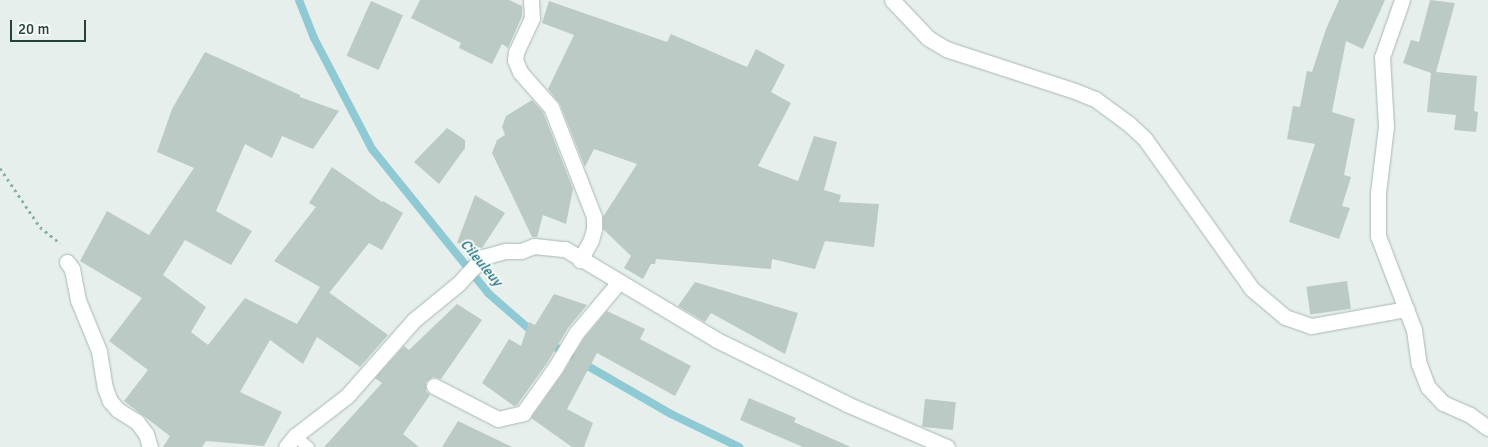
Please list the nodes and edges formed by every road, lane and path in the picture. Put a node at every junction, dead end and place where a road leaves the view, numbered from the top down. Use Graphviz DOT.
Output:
graph roads {
  1 [pos="531,0"];
  2 [pos="892,0"];
  3 [pos="1402,0"];
  4 [pos="0,168"];
  5 [pos="580,260"];
  6 [pos="67,262"];
  7 [pos="620,282"];
  8 [pos="1406,309"];
  9 [pos="434,386"];
  10 [pos="1488,428"];
  11 [pos="291,442"];
  12 [pos="150,447"];
  13 [pos="308,447"];
  14 [pos="947,447"];
  1 -- 5 [label="street"];
  2 -- 8 [label="street"];
  3 -- 8 [label="street"];
  4 -- 6 [label="path"];
  5 -- 7 [label="street"];
  5 -- 11 [label="street"];
  6 -- 12 [label="street"];
  7 -- 9 [label="street"];
  7 -- 14 [label="street"];
  8 -- 10 [label="street"];
  11 -- 13 [label="lane"];
}
